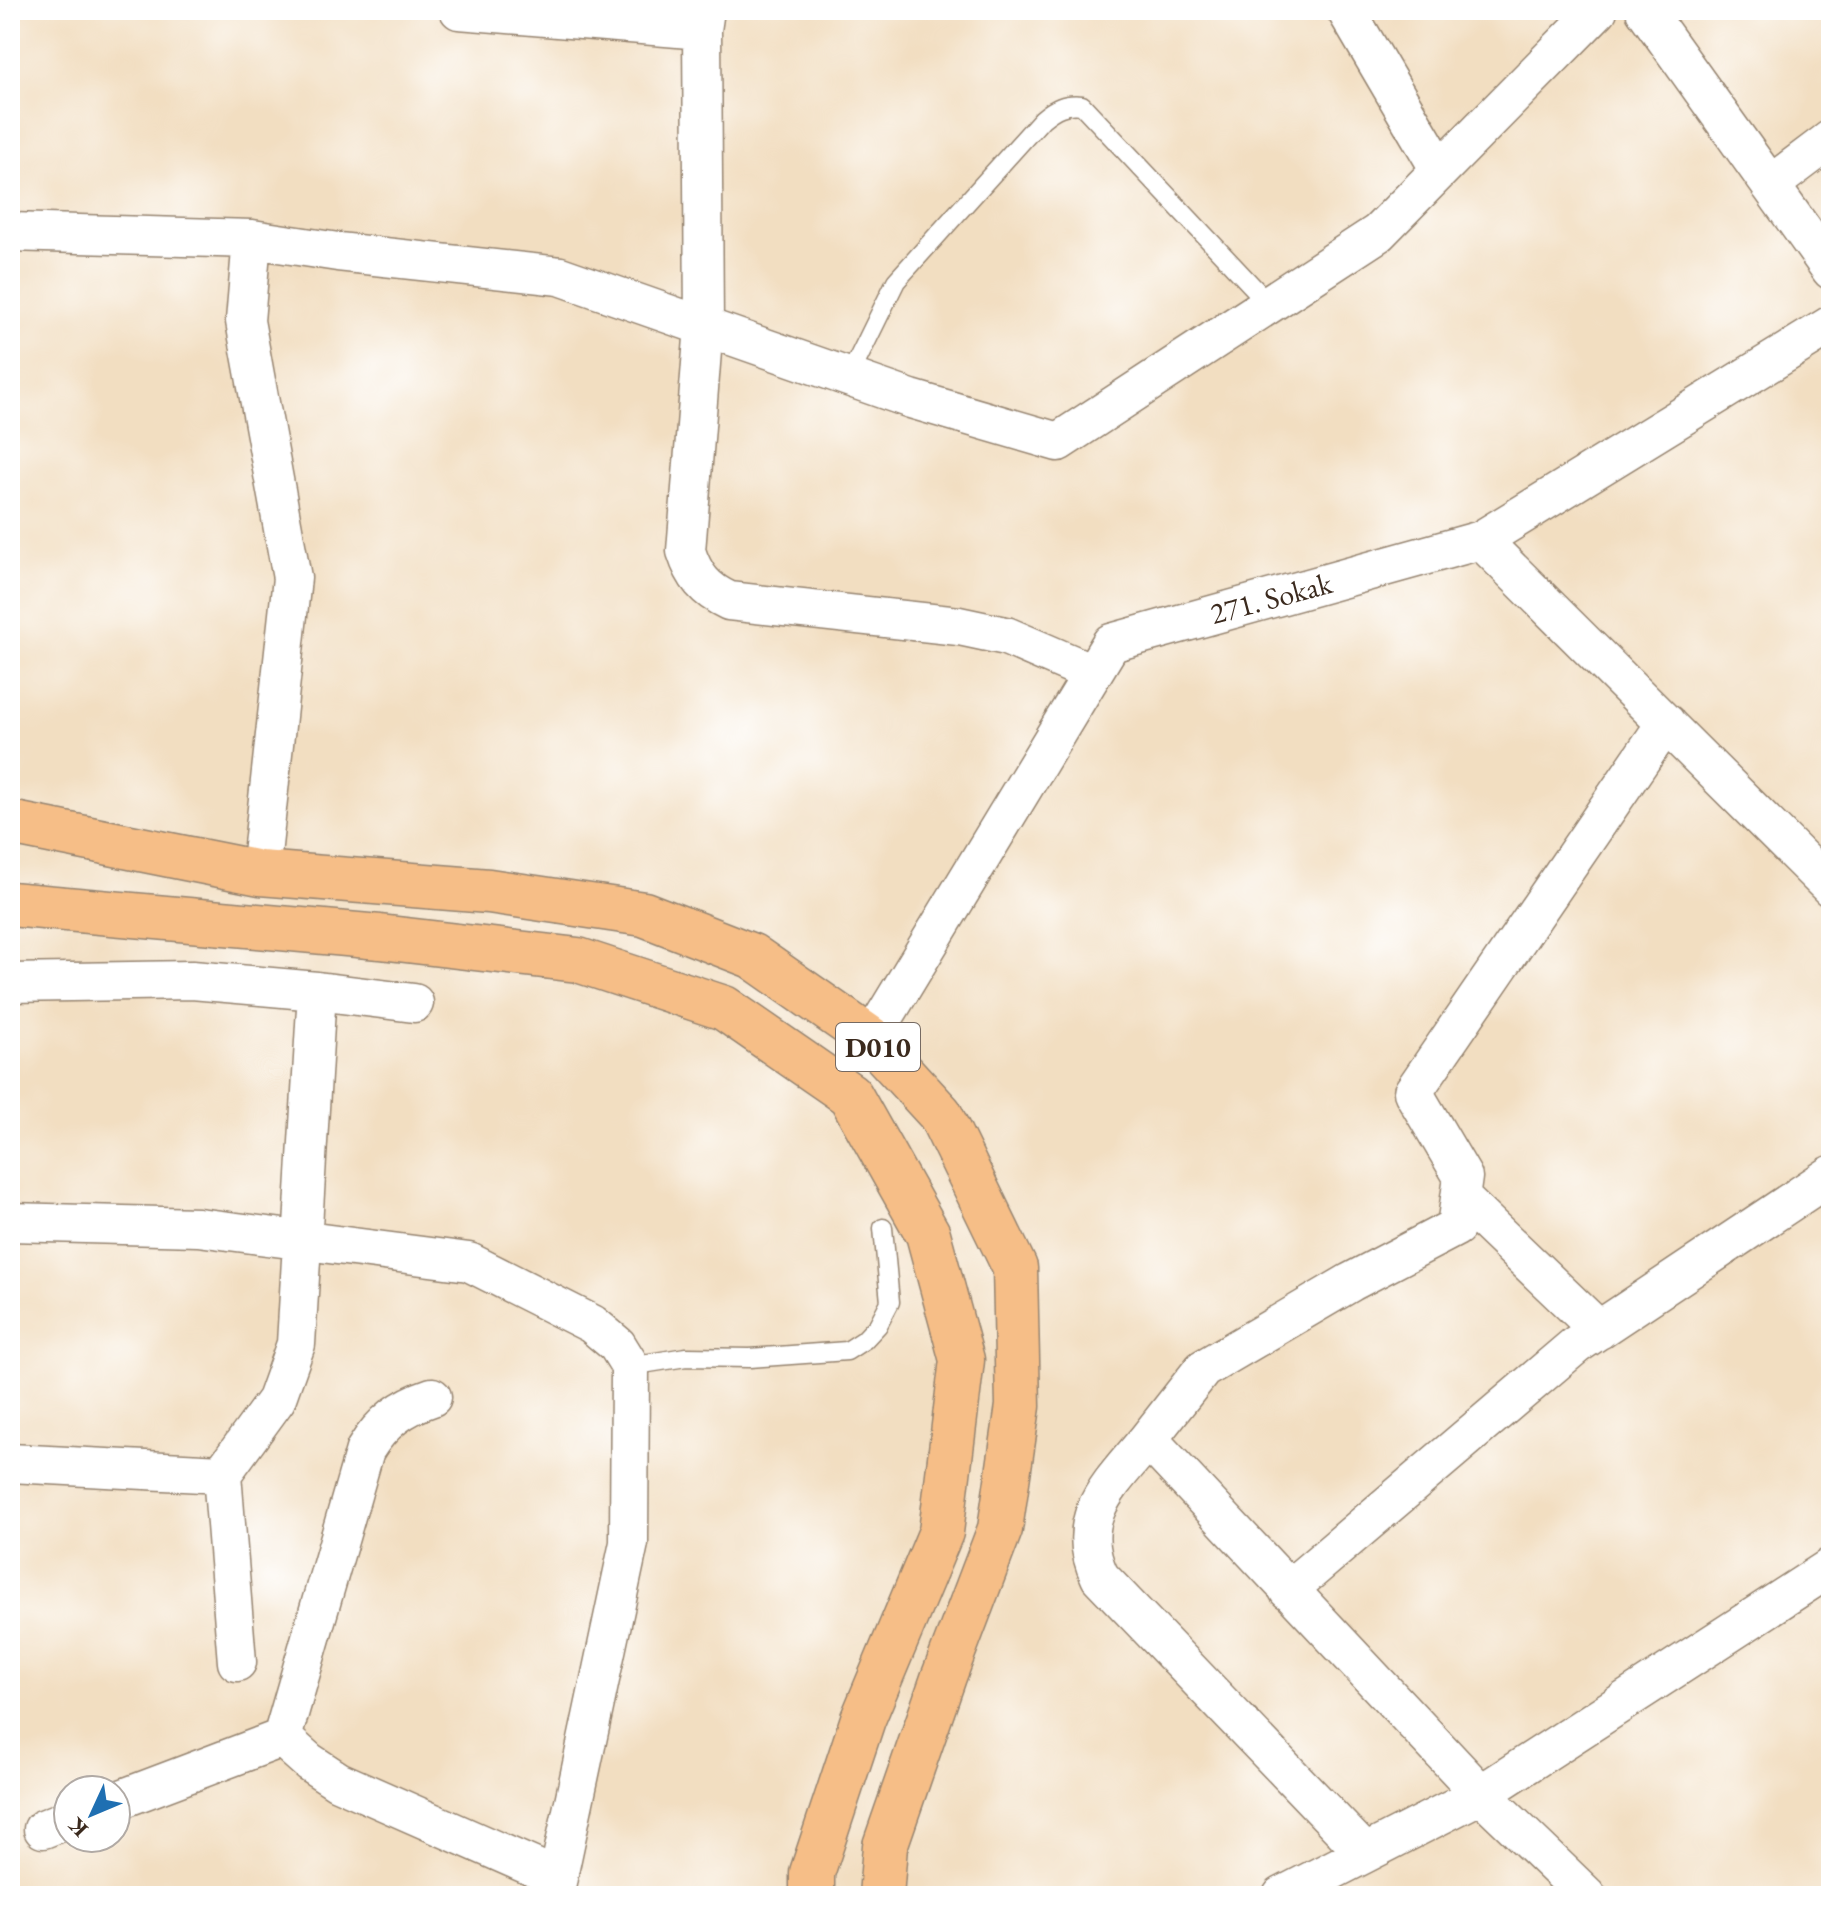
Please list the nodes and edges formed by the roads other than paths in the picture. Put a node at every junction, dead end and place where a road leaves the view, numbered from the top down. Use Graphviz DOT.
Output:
graph roads {
  1 [pos="459,10"];
  2 [pos="1346,10"];
  3 [pos="1598,10"];
  4 [pos="1645,10"];
  5 [pos="704,20"];
  6 [pos="1831,139"];
  7 [pos="1440,170"];
  8 [pos="1770,185"];
  9 [pos="10,232"];
  10 [pos="252,239"];
  11 [pos="1831,270"];
  12 [pos="1269,304"];
  13 [pos="1831,325"];
  14 [pos="704,326"];
  15 [pos="849,377"];
  16 [pos="1481,540"];
  17 [pos="1092,673"];
  18 [pos="1666,723"];
  19 [pos="10,823"];
  20 [pos="260,873"];
  21 [pos="1831,888"];
  22 [pos="10,904"];
  23 [pos="10,983"];
  24 [pos="317,991"];
  25 [pos="414,1003"];
  26 [pos="871,1039"];
  27 [pos="1831,1175"];
  28 [pos="1460,1197"];
  29 [pos="10,1222"];
  30 [pos="883,1228"];
  31 [pos="303,1241"];
  32 [pos="1599,1330"];
  33 [pos="630,1366"];
  34 [pos="432,1397"];
  35 [pos="1148,1439"];
  36 [pos="10,1463"];
  37 [pos="222,1474"];
  38 [pos="1831,1567"];
  39 [pos="1288,1590"];
  40 [pos="237,1662"];
  41 [pos="282,1738"];
  42 [pos="1481,1794"];
  43 [pos="132,1795"];
  44 [pos="1365,1853"];
  45 [pos="556,1887"];
  46 [pos="812,1896"];
  47 [pos="881,1896"];
  48 [pos="1282,1896"];
  49 [pos="1587,1896"];
  1 -- 5 [label="street"];
  2 -- 7 [label="street"];
  3 -- 7 [label="street"];
  4 -- 8 [label="street"];
  5 -- 14 [label="street"];
  6 -- 8 [label="street"];
  7 -- 12 [label="street"];
  8 -- 11 [label="street"];
  9 -- 10 [label="street"];
  10 -- 14 [label="street"];
  10 -- 20 [label="street"];
  12 -- 15 [label="street"];
  12 -- 15 [label="lane"];
  13 -- 16 [label="street, 271. Sokak"];
  14 -- 15 [label="street"];
  14 -- 17 [label="street"];
  16 -- 17 [label="street, 271. Sokak"];
  16 -- 18 [label="street"];
  17 -- 26 [label="street, 271. Sokak"];
  18 -- 21 [label="street"];
  18 -- 28 [label="street"];
  19 -- 20 [label="highway, D010"];
  20 -- 26 [label="highway, D010"];
  22 -- 46 [label="highway, D010"];
  23 -- 24 [label="street"];
  24 -- 25 [label="street"];
  24 -- 31 [label="street"];
  26 -- 47 [label="highway, D010"];
  27 -- 32 [label="street"];
  28 -- 32 [label="street"];
  28 -- 35 [label="street"];
  29 -- 31 [label="street"];
  30 -- 33 [label="lane"];
  31 -- 33 [label="street"];
  31 -- 37 [label="street"];
  32 -- 39 [label="street"];
  33 -- 45 [label="street"];
  34 -- 41 [label="street"];
  35 -- 39 [label="street"];
  35 -- 44 [label="street"];
  36 -- 37 [label="street"];
  37 -- 40 [label="street"];
  38 -- 42 [label="street"];
  39 -- 42 [label="street"];
  41 -- 43 [label="street"];
  41 -- 45 [label="street"];
  42 -- 44 [label="street"];
  42 -- 49 [label="street"];
  44 -- 48 [label="street"];
}
